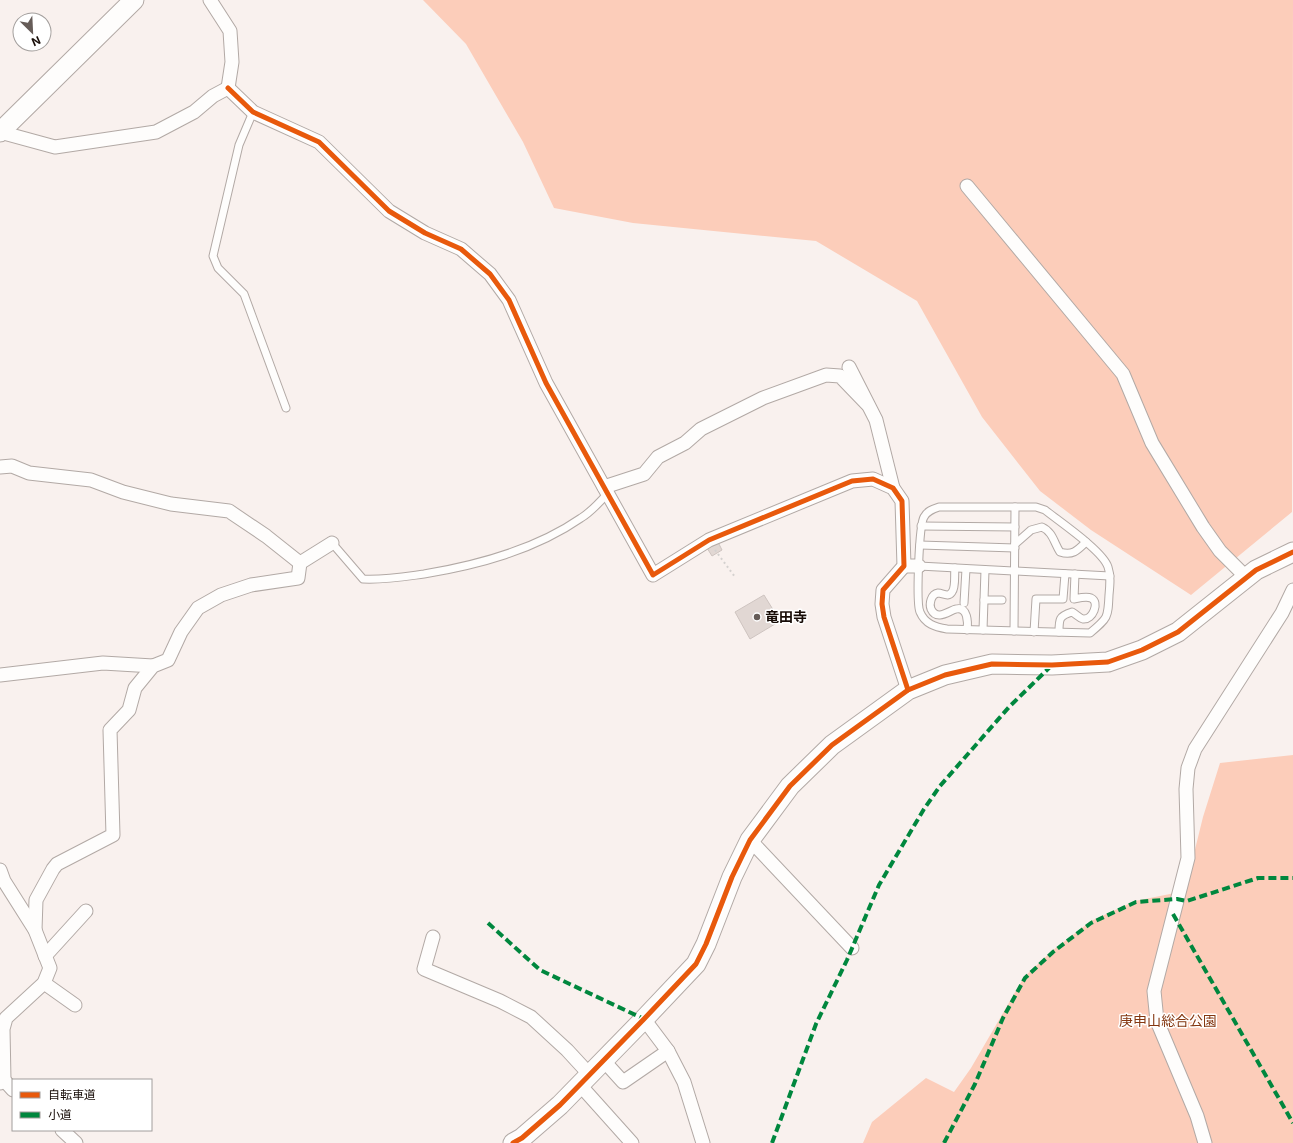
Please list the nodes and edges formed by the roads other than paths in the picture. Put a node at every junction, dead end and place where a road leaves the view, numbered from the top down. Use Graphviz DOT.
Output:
graph roads {
  1 [pos="134,0"];
  2 [pos="210,0"];
  3 [pos="228,88"];
  4 [pos="253,112"];
  5 [pos="0,132"];
  6 [pos="967,186"];
  7 [pos="849,368"];
  8 [pos="868,404"];
  9 [pos="286,408"];
  10 [pos="0,467"];
  11 [pos="894,488"];
  12 [pos="606,490"];
  13 [pos="1015,507"];
  14 [pos="921,526"];
  15 [pos="1015,527"];
  16 [pos="1086,542"];
  17 [pos="332,543"];
  18 [pos="920,545"];
  19 [pos="1015,546"];
  20 [pos="1293,552"];
  21 [pos="300,563"];
  22 [pos="904,566"];
  23 [pos="919,566"];
  24 [pos="954,568"];
  25 [pos="966,569"];
  26 [pos="985,570"];
  27 [pos="1014,571"];
  28 [pos="1065,574"];
  29 [pos="1075,574"];
  30 [pos="1110,576"];
  31 [pos="1247,578"];
  32 [pos="1293,590"];
  33 [pos="984,600"];
  34 [pos="1002,600"];
  35 [pos="964,603"];
  36 [pos="967,630"];
  37 [pos="983,630"];
  38 [pos="1014,631"];
  39 [pos="1034,632"];
  40 [pos="1059,632"];
  41 [pos="154,666"];
  42 [pos="0,675"];
  43 [pos="908,690"];
  44 [pos="750,840"];
  45 [pos="0,870"];
  46 [pos="3,885"];
  47 [pos="86,911"];
  48 [pos="35,930"];
  49 [pos="433,937"];
  50 [pos="852,948"];
  51 [pos="45,956"];
  52 [pos="44,983"];
  53 [pos="75,1005"];
  54 [pos="644,1019"];
  55 [pos="668,1051"];
  56 [pos="604,1060"];
  57 [pos="585,1080"];
  58 [pos="2,1082"];
  59 [pos="12,1089"];
  60 [pos="63,1131"];
  61 [pos="76,1143"];
  62 [pos="512,1143"];
  63 [pos="632,1143"];
  64 [pos="703,1143"];
  65 [pos="1205,1143"];
  1 -- 5 [label="street"];
  2 -- 3 [label="street"];
  3 -- 4 [label="street"];
  3 -- 5 [label="street"];
  4 -- 9 [label="lane"];
  4 -- 12 [label="street"];
  6 -- 31 [label="street"];
  7 -- 8 [label="street"];
  8 -- 11 [label="street"];
  8 -- 12 [label="street"];
  10 -- 21 [label="street"];
  11 -- 12 [label="street"];
  11 -- 22 [label="street"];
  12 -- 17 [label="lane"];
  13 -- 14 [label="lane"];
  13 -- 15 [label="lane"];
  13 -- 16 [label="lane"];
  14 -- 15 [label="lane"];
  14 -- 18 [label="lane"];
  15 -- 19 [label="lane"];
  16 -- 19 [label="lane"];
  16 -- 30 [label="lane"];
  17 -- 21 [label="street"];
  18 -- 19 [label="lane"];
  18 -- 23 [label="lane"];
  19 -- 27 [label="lane"];
  20 -- 31 [label="street"];
  21 -- 41 [label="street"];
  22 -- 23 [label="street"];
  22 -- 43 [label="street"];
  23 -- 24 [label="lane"];
  23 -- 36 [label="lane"];
  24 -- 25 [label="lane"];
  24 -- 36 [label="lane"];
  25 -- 26 [label="lane"];
  25 -- 35 [label="lane"];
  26 -- 27 [label="lane"];
  26 -- 33 [label="lane"];
  27 -- 28 [label="lane"];
  27 -- 38 [label="lane"];
  28 -- 29 [label="lane"];
  28 -- 39 [label="lane"];
  29 -- 30 [label="lane"];
  29 -- 40 [label="lane"];
  30 -- 40 [label="lane"];
  31 -- 43 [label="street"];
  32 -- 65 [label="street"];
  33 -- 34 [label="lane"];
  33 -- 37 [label="lane"];
  36 -- 37 [label="lane"];
  37 -- 38 [label="lane"];
  38 -- 39 [label="lane"];
  39 -- 40 [label="lane"];
  41 -- 42 [label="street"];
  41 -- 48 [label="street"];
  43 -- 44 [label="street"];
  44 -- 50 [label="street"];
  44 -- 54 [label="street"];
  45 -- 46 [label="street"];
  46 -- 48 [label="street"];
  47 -- 51 [label="street"];
  48 -- 51 [label="street"];
  49 -- 57 [label="street"];
  51 -- 52 [label="street"];
  52 -- 53 [label="street"];
  52 -- 58 [label="street"];
  54 -- 55 [label="street"];
  54 -- 56 [label="street"];
  55 -- 56 [label="street"];
  55 -- 64 [label="street"];
  56 -- 57 [label="street"];
  57 -- 62 [label="street"];
  57 -- 63 [label="street"];
  58 -- 59 [label="street"];
  60 -- 61 [label="street"];
}
